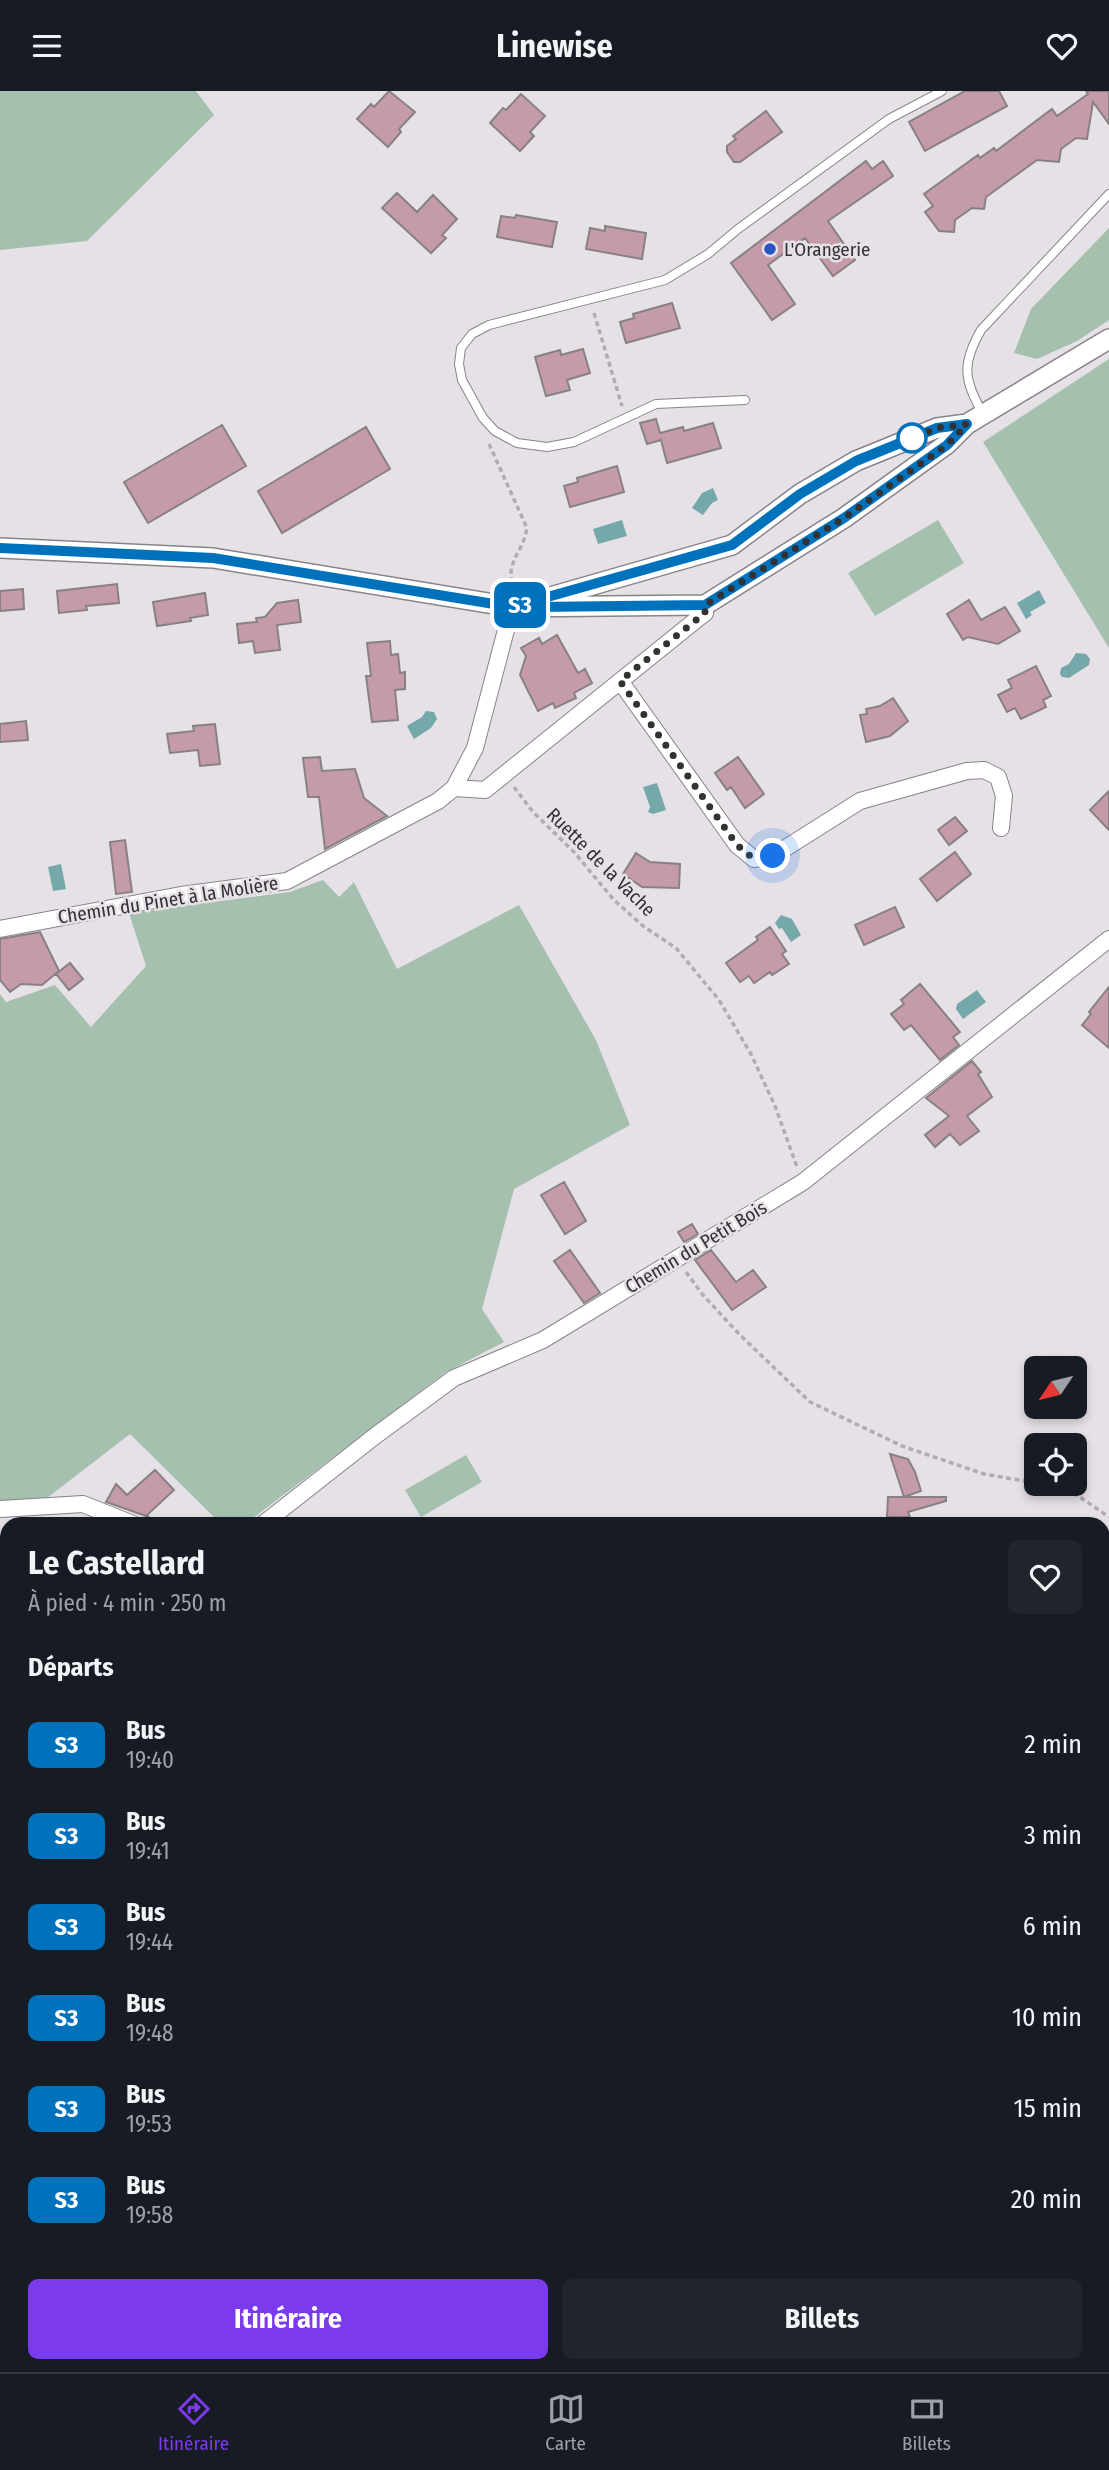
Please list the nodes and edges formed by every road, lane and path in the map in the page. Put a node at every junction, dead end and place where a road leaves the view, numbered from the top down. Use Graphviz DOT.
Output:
graph roads {
  1 [pos="942,91"];
  2 [pos="1109,194"];
  3 [pos="590,300"];
  4 [pos="1109,339"];
  5 [pos="745,400"];
  6 [pos="626,418"];
  7 [pos="975,419"];
  8 [pos="489,424"];
  9 [pos="0,548"];
  10 [pos="515,600"];
  11 [pos="705,605"];
  12 [pos="620,681"];
  13 [pos="504,774"];
  14 [pos="454,788"];
  15 [pos="1001,828"];
  16 [pos="0,929"];
  17 [pos="1109,939"];
  18 [pos="803,1182"];
  19 [pos="676,1258"];
  20 [pos="1024,1481"];
  21 [pos="1078,1496"];
  22 [pos="0,1509"];
  23 [pos="115,1517"];
  24 [pos="272,1517"];
  25 [pos="1109,1517"];
  1 -- 3 [label="lane"];
  2 -- 7 [label="lane"];
  3 -- 6 [label="path"];
  3 -- 8 [label="lane"];
  4 -- 7 [label="street"];
  5 -- 6 [label="lane"];
  6 -- 8 [label="lane"];
  7 -- 10 [label="street"];
  7 -- 11 [label="street"];
  8 -- 10 [label="path"];
  9 -- 10 [label="street"];
  10 -- 11 [label="street"];
  10 -- 14 [label="street"];
  11 -- 12 [label="street"];
  12 -- 13 [label="street"];
  12 -- 15 [label="street"];
  13 -- 14 [label="street"];
  13 -- 18 [label="path, Ruette de la Vache"];
  14 -- 16 [label="street, Chemin du Pinet à la Molière"];
  17 -- 18 [label="street, Chemin du Petit Bois"];
  18 -- 19 [label="street, Chemin du Petit Bois"];
  19 -- 20 [label="path"];
  19 -- 24 [label="street, Chemin du Petit Bois"];
  21 -- 25 [label="path"];
  22 -- 23 [label="street"];
}
